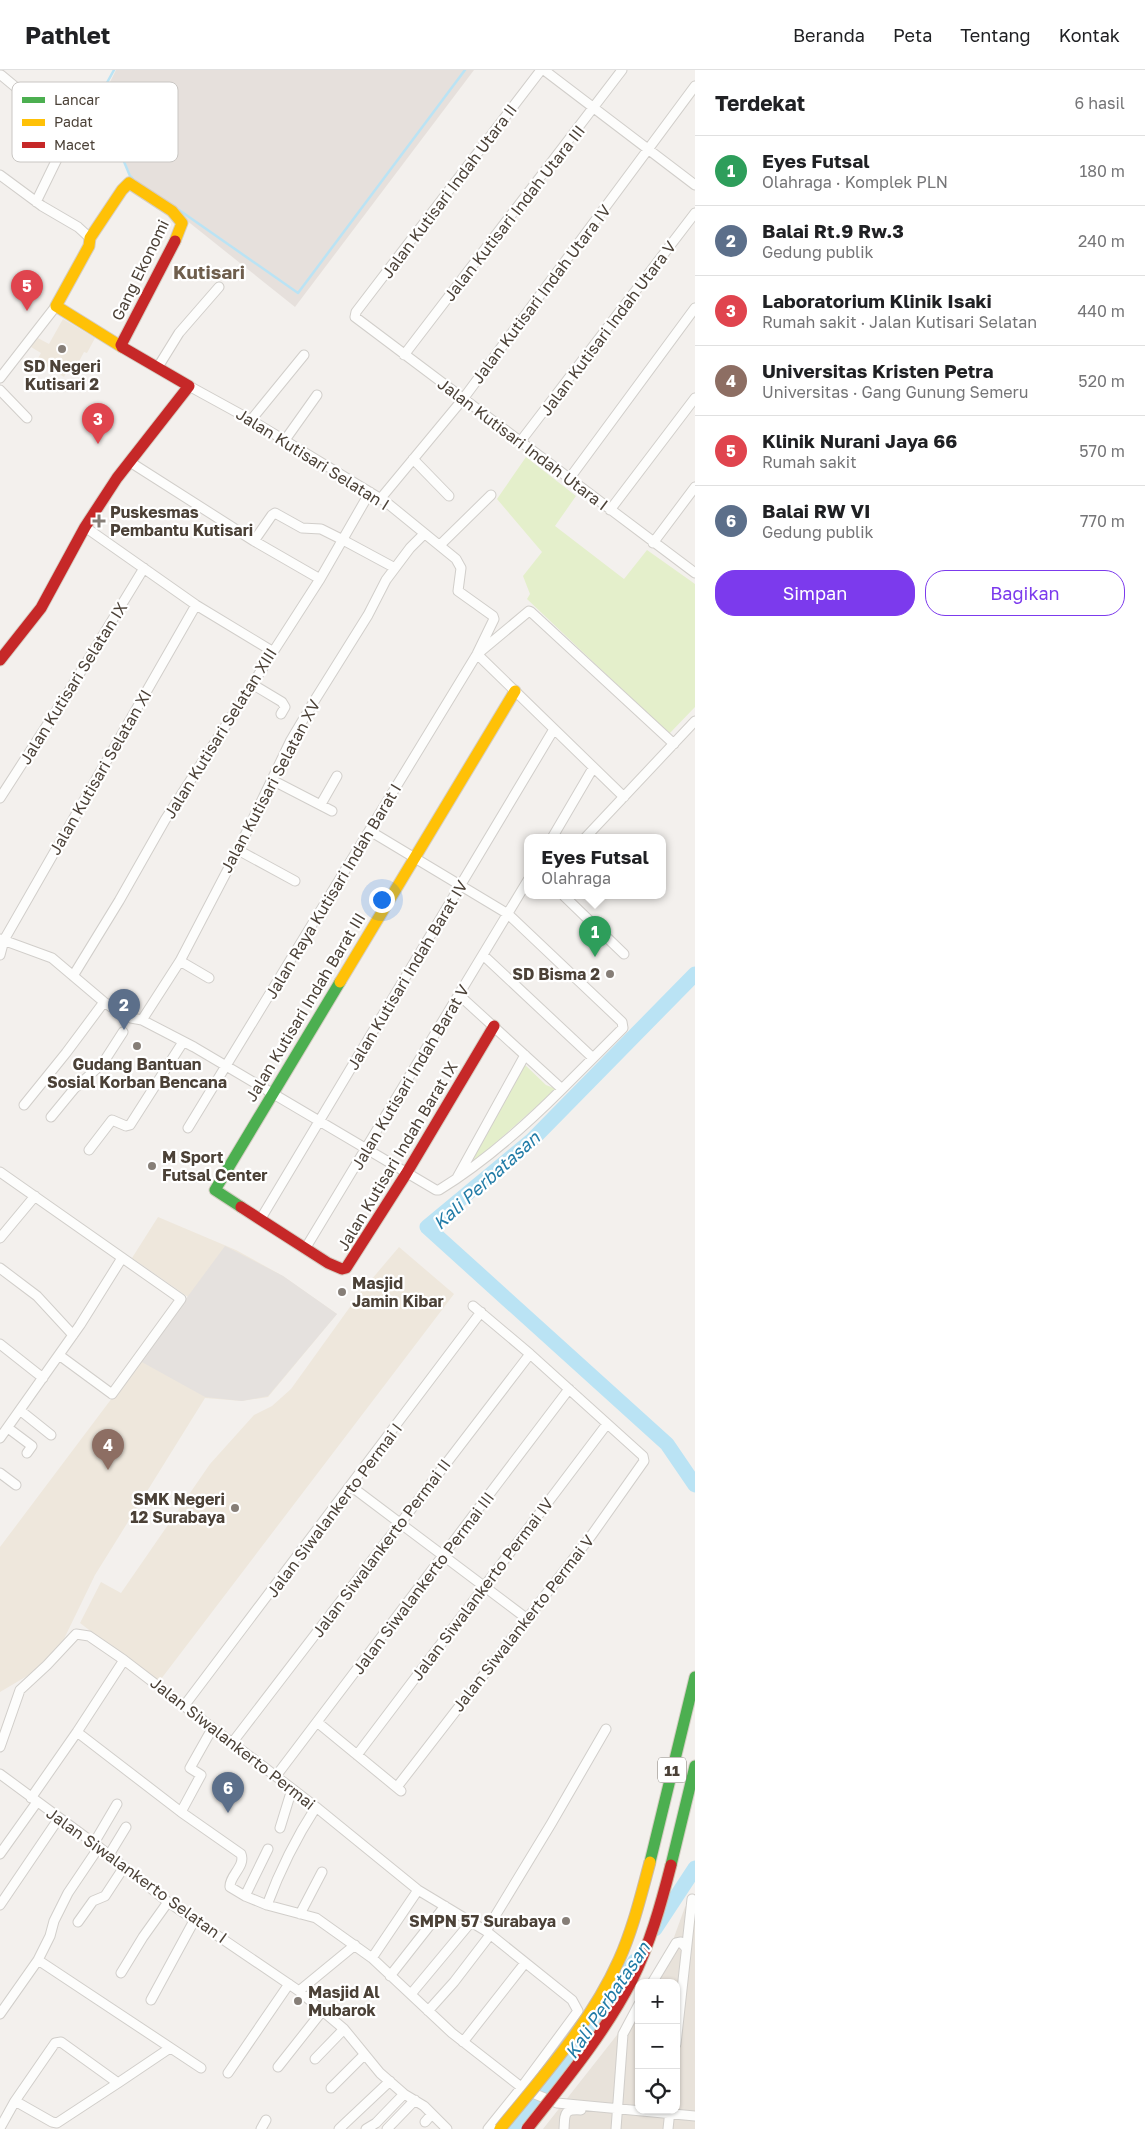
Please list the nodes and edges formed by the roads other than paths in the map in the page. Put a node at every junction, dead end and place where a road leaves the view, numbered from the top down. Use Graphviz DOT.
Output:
graph roads {
  1 [pos="542,70"];
  2 [pos="622,70"];
  3 [pos="2,74"];
  4 [pos="12,83"];
  5 [pos="695,86"];
  6 [pos="594,108"];
  7 [pos="648,150"];
  8 [pos="56,162"];
  9 [pos="0,175"];
  10 [pos="695,185"];
  11 [pos="36,202"];
  12 [pos="695,213"];
  13 [pos="90,238"];
  14 [pos="219,287"];
  15 [pos="56,306"];
  16 [pos="695,308"];
  17 [pos="356,312"];
  18 [pos="121,345"];
  19 [pos="404,354"];
  20 [pos="304,355"];
  21 [pos="158,367"];
  22 [pos="2,372"];
  23 [pos="189,386"];
  24 [pos="0,390"];
  25 [pos="317,395"];
  26 [pos="695,398"];
  27 [pos="463,399"];
  28 [pos="27,418"];
  29 [pos="251,420"];
  30 [pos="285,440"];
  31 [pos="520,442"];
  32 [pos="414,459"];
  33 [pos="130,462"];
  34 [pos="568,479"];
  35 [pos="695,487"];
  36 [pos="370,492"];
  37 [pos="491,495"];
  38 [pos="450,496"];
  39 [pos="381,498"];
  40 [pos="610,510"];
  41 [pos="85,527"];
  42 [pos="424,534"];
  43 [pos="343,540"];
  44 [pos="254,541"];
  45 [pos="653,542"];
  46 [pos="440,545"];
  47 [pos="144,568"];
  48 [pos="395,568"];
  49 [pos="695,573"];
  50 [pos="320,578"];
  51 [pos="196,605"];
  52 [pos="272,651"];
  53 [pos="477,654"];
  54 [pos="0,660"];
  55 [pos="252,684"];
  56 [pos="515,691"];
  57 [pos="281,714"];
  58 [pos="695,721"];
  59 [pos="554,730"];
  60 [pos="674,744"];
  61 [pos="593,768"];
  62 [pos="337,776"];
  63 [pos="272,780"];
  64 [pos="624,797"];
  65 [pos="0,798"];
  66 [pos="321,804"];
  67 [pos="332,811"];
  68 [pos="370,831"];
  69 [pos="554,834"];
  70 [pos="589,834"];
  71 [pos="238,850"];
  72 [pos="414,857"];
  73 [pos="295,882"];
  74 [pos="461,885"];
  75 [pos="524,887"];
  76 [pos="524,897"];
  77 [pos="567,899"];
  78 [pos="514,904"];
  79 [pos="508,914"];
  80 [pos="2,939"];
  81 [pos="624,954"];
  82 [pos="0,955"];
  83 [pos="483,955"];
  84 [pos="180,961"];
  85 [pos="73,976"];
  86 [pos="210,978"];
  87 [pos="459,995"];
  88 [pos="104,1002"];
  89 [pos="131,1018"];
  90 [pos="142,1020"];
  91 [pos="494,1026"];
  92 [pos="183,1042"];
  93 [pos="525,1055"];
  94 [pos="593,1058"];
  95 [pos="227,1067"];
  96 [pos="562,1090"];
  97 [pos="271,1094"];
  98 [pos="24,1105"];
  99 [pos="51,1116"];
  100 [pos="319,1122"];
  101 [pos="188,1128"];
  102 [pos="90,1150"];
  103 [pos="365,1150"];
  104 [pos="0,1172"];
  105 [pos="406,1174"];
  106 [pos="455,1180"];
  107 [pos="216,1186"];
  108 [pos="35,1196"];
  109 [pos="260,1220"];
  110 [pos="0,1238"];
  111 [pos="305,1249"];
  112 [pos="122,1258"];
  113 [pos="0,1268"];
  114 [pos="473,1306"];
  115 [pos="481,1312"];
  116 [pos="73,1335"];
  117 [pos="0,1344"];
  118 [pos="530,1354"];
  119 [pos="59,1355"];
  120 [pos="44,1378"];
  121 [pos="569,1389"];
  122 [pos="21,1411"];
  123 [pos="607,1424"];
  124 [pos="8,1428"];
  125 [pos="51,1435"];
  126 [pos="0,1438"];
  127 [pos="27,1453"];
  128 [pos="0,1474"];
  129 [pos="16,1485"];
  130 [pos="352,1487"];
  131 [pos="400,1523"];
  132 [pos="442,1556"];
  133 [pos="484,1588"];
  134 [pos="526,1618"];
  135 [pos="124,1660"];
  136 [pos="695,1677"];
  137 [pos="184,1706"];
  138 [pos="317,1722"];
  139 [pos="212,1729"];
  140 [pos="606,1729"];
  141 [pos="77,1732"];
  142 [pos="232,1743"];
  143 [pos="0,1748"];
  144 [pos="356,1755"];
  145 [pos="695,1766"];
  146 [pos="0,1774"];
  147 [pos="276,1776"];
  148 [pos="292,1789"];
  149 [pos="34,1800"];
  150 [pos="117,1804"];
  151 [pos="316,1807"];
  152 [pos="181,1812"];
  153 [pos="59,1818"];
  154 [pos="126,1827"];
  155 [pos="280,1828"];
  156 [pos="96,1845"];
  157 [pos="268,1850"];
  158 [pos="0,1854"];
  159 [pos="110,1855"];
  160 [pos="124,1867"];
  161 [pos="322,1872"];
  162 [pos="418,1890"];
  163 [pos="245,1896"];
  164 [pos="692,1899"];
  165 [pos="168,1902"];
  166 [pos="0,1905"];
  167 [pos="268,1905"];
  168 [pos="445,1906"];
  169 [pos="300,1914"];
  170 [pos="195,1919"];
  171 [pos="78,1922"];
  172 [pos="471,1922"];
  173 [pos="488,1933"];
  174 [pos="355,1945"];
  175 [pos="686,1948"];
  176 [pos="372,1958"];
  177 [pos="38,1960"];
  178 [pos="525,1962"];
  179 [pos="121,1973"];
  180 [pos="390,1976"];
  181 [pos="654,1979"];
  182 [pos="289,1984"];
  183 [pos="299,1991"];
  184 [pos="411,1994"];
  185 [pos="151,2000"];
  186 [pos="323,2010"];
  187 [pos="428,2011"];
  188 [pos="635,2012"];
  189 [pos="0,2014"];
  190 [pos="678,2024"];
  191 [pos="344,2029"];
  192 [pos="463,2042"];
  193 [pos="170,2048"];
  194 [pos="364,2055"];
  195 [pos="315,2059"];
  196 [pos="278,2067"];
  197 [pos="201,2068"];
  198 [pos="228,2073"];
  199 [pos="390,2081"];
  200 [pos="118,2082"];
  201 [pos="331,2088"];
  202 [pos="523,2089"];
  203 [pos="404,2094"];
  204 [pos="415,2100"];
  205 [pos="15,2101"];
  206 [pos="589,2106"];
  207 [pos="618,2109"];
  208 [pos="635,2110"];
  209 [pos="432,2114"];
  210 [pos="670,2114"];
  211 [pos="680,2114"];
  212 [pos="695,2116"];
  213 [pos="266,2120"];
  214 [pos="425,2122"];
  215 [pos="0,2128"];
  216 [pos="261,2129"];
  217 [pos="339,2129"];
  218 [pos="366,2129"];
  219 [pos="387,2129"];
  220 [pos="447,2129"];
  221 [pos="488,2129"];
  222 [pos="500,2129"];
  223 [pos="527,2129"];
  224 [pos="564,2129"];
  225 [pos="616,2129"];
  226 [pos="668,2129"];
  1 -- 6 [label="street"];
  1 -- 17 [label="street, Jalan Kutisari Indah Utara II"];
  2 -- 6 [label="street, Jalan Kutisari Indah Utara III"];
  3 -- 4 [label="street"];
  5 -- 7 [label="street, Jalan Kutisari Indah Utara IV"];
  6 -- 7 [label="street"];
  6 -- 19 [label="street, Jalan Kutisari Indah Utara III"];
  7 -- 10 [label="street"];
  7 -- 27 [label="street, Jalan Kutisari Indah Utara IV"];
  8 -- 11 [label="street"];
  9 -- 11 [label="street"];
  11 -- 13 [label="street"];
  12 -- 31 [label="street, Jalan Kutisari Indah Utara V"];
  13 -- 15 [label="main road"];
  13 -- 18 [label="main road, Gang Ekonomi"];
  14 -- 21 [label="street"];
  15 -- 18 [label="main road"];
  15 -- 22 [label="street"];
  16 -- 34 [label="street"];
  17 -- 19 [label="street, Jalan Kutisari Indah Utara I"];
  18 -- 21 [label="main road"];
  19 -- 27 [label="street, Jalan Kutisari Indah Utara I"];
  20 -- 29 [label="street"];
  21 -- 23 [label="main road"];
  23 -- 29 [label="street, Jalan Kutisari Selatan I"];
  23 -- 33 [label="main road"];
  24 -- 28 [label="street"];
  25 -- 30 [label="street"];
  26 -- 40 [label="street"];
  27 -- 31 [label="street, Jalan Kutisari Indah Utara I"];
  27 -- 32 [label="street, Jalan Kutisari Indah Utara IV"];
  29 -- 30 [label="street, Jalan Kutisari Selatan I"];
  30 -- 36 [label="street, Jalan Kutisari Selatan I"];
  31 -- 34 [label="street, Jalan Kutisari Indah Utara I"];
  32 -- 38 [label="street"];
  32 -- 39 [label="street, Jalan Kutisari Indah Utara IV"];
  33 -- 41 [label="main road"];
  33 -- 44 [label="street"];
  34 -- 40 [label="street, Jalan Kutisari Indah Utara I"];
  35 -- 45 [label="street"];
  36 -- 39 [label="street, Jalan Kutisari Selatan I"];
  36 -- 43 [label="street, Jalan Kutisari Selatan XIII"];
  37 -- 46 [label="street"];
  39 -- 42 [label="street, Jalan Kutisari Selatan I"];
  40 -- 45 [label="street, Jalan Kutisari Indah Utara I"];
  41 -- 47 [label="street"];
  41 -- 54 [label="main road"];
  42 -- 46 [label="street, Jalan Kutisari Selatan I"];
  42 -- 48 [label="street, Jalan Kutisari Selatan XV"];
  43 -- 44 [label="street"];
  43 -- 48 [label="street"];
  43 -- 50 [label="street, Jalan Kutisari Selatan XIII"];
  44 -- 50 [label="street"];
  45 -- 49 [label="street, Jalan Kutisari Indah Utara I"];
  46 -- 53 [label="street, Jalan Kutisari Selatan I"];
  47 -- 51 [label="street"];
  47 -- 65 [label="street, Jalan Kutisari Selatan IX"];
  48 -- 63 [label="street, Jalan Kutisari Selatan XV"];
  50 -- 52 [label="street, Jalan Kutisari Selatan XIII"];
  51 -- 52 [label="street"];
  51 -- 80 [label="street, Jalan Kutisari Selatan XI"];
  52 -- 55 [label="street, Jalan Kutisari Selatan XIII"];
  53 -- 56 [label="street"];
  53 -- 60 [label="street"];
  53 -- 68 [label="street, Jalan Raya Kutisari Indah Barat I"];
  55 -- 57 [label="street"];
  55 -- 85 [label="street, Jalan Kutisari Selatan XIII"];
  56 -- 59 [label="street"];
  56 -- 72 [label="main road, Jalan Kutisari Indah Barat III"];
  58 -- 60 [label="street"];
  59 -- 61 [label="street"];
  59 -- 74 [label="street, Jalan Kutisari Indah Barat IV"];
  60 -- 64 [label="street"];
  61 -- 64 [label="street"];
  61 -- 69 [label="street"];
  62 -- 66 [label="street"];
  63 -- 66 [label="street"];
  63 -- 71 [label="street, Jalan Kutisari Selatan XV"];
  64 -- 70 [label="street"];
  66 -- 67 [label="street"];
  68 -- 72 [label="street"];
  68 -- 95 [label="street, Jalan Raya Kutisari Indah Barat I"];
  71 -- 73 [label="street"];
  71 -- 84 [label="street, Jalan Kutisari Selatan XV"];
  72 -- 74 [label="street"];
  72 -- 97 [label="main road, Jalan Kutisari Indah Barat III"];
  74 -- 79 [label="street"];
  74 -- 100 [label="street, Jalan Kutisari Indah Barat IV"];
  75 -- 78 [label="street, Jalan Kutisari Indah Barat V"];
  76 -- 78 [label="street, Jalan Kutisari Indah Barat V"];
  77 -- 81 [label="street"];
  78 -- 79 [label="street, Jalan Kutisari Indah Barat V"];
  79 -- 83 [label="street, Jalan Kutisari Indah Barat V"];
  79 -- 94 [label="street"];
  80 -- 82 [label="street, Jalan Kutisari Selatan XI"];
  80 -- 85 [label="street"];
  83 -- 87 [label="street, Jalan Kutisari Indah Barat V"];
  83 -- 94 [label="street"];
  84 -- 86 [label="street"];
  84 -- 90 [label="street, Jalan Kutisari Selatan XV"];
  85 -- 88 [label="street"];
  87 -- 91 [label="street"];
  87 -- 103 [label="street, Jalan Kutisari Indah Barat V"];
  88 -- 89 [label="street"];
  88 -- 98 [label="street"];
  89 -- 90 [label="street"];
  89 -- 99 [label="street"];
  90 -- 92 [label="street"];
  91 -- 93 [label="street"];
  91 -- 105 [label="main road, Jalan Kutisari Indah Barat IX"];
  92 -- 95 [label="street"];
  92 -- 102 [label="street"];
  93 -- 96 [label="street"];
  93 -- 106 [label="street"];
  94 -- 96 [label="street"];
  95 -- 97 [label="street"];
  95 -- 101 [label="street, Jalan Raya Kutisari Indah Barat I"];
  96 -- 106 [label="street"];
  97 -- 100 [label="street"];
  97 -- 107 [label="main road, Jalan Kutisari Indah Barat III"];
  100 -- 103 [label="street"];
  100 -- 109 [label="street, Jalan Kutisari Indah Barat IV"];
  103 -- 105 [label="street"];
  103 -- 111 [label="street, Jalan Kutisari Indah Barat V"];
  104 -- 108 [label="street"];
  105 -- 106 [label="street"];
  105 -- 111 [label="main road, Jalan Kutisari Indah Barat IX"];
  107 -- 109 [label="main road, Jalan Kutisari Indah Barat IX"];
  108 -- 110 [label="street"];
  108 -- 112 [label="street"];
  109 -- 111 [label="main road, Jalan Kutisari Indah Barat IX"];
  112 -- 116 [label="street"];
  112 -- 119 [label="street"];
  113 -- 116 [label="street"];
  114 -- 115 [label="street"];
  115 -- 118 [label="street"];
  115 -- 130 [label="street, Jalan Siwalankerto Permai I"];
  116 -- 119 [label="street"];
  117 -- 120 [label="street"];
  118 -- 121 [label="street"];
  118 -- 131 [label="street, Jalan Siwalankerto Permai II"];
  119 -- 120 [label="street"];
  120 -- 122 [label="street"];
  121 -- 123 [label="street"];
  121 -- 132 [label="street, Jalan Siwalankerto Permai III"];
  122 -- 124 [label="street"];
  122 -- 125 [label="street"];
  123 -- 133 [label="street, Jalan Siwalankerto Permai IV"];
  123 -- 134 [label="street, Jalan Siwalankerto Permai V"];
  124 -- 126 [label="street"];
  124 -- 127 [label="street"];
  128 -- 129 [label="street"];
  130 -- 131 [label="street"];
  130 -- 137 [label="street, Jalan Siwalankerto Permai I"];
  131 -- 132 [label="street"];
  131 -- 142 [label="street, Jalan Siwalankerto Permai II"];
  132 -- 133 [label="street"];
  132 -- 138 [label="street, Jalan Siwalankerto Permai III"];
  133 -- 134 [label="street"];
  133 -- 144 [label="street, Jalan Siwalankerto Permai IV"];
  134 -- 144 [label="street, Jalan Siwalankerto Permai V"];
  135 -- 137 [label="street, Jalan Siwalankerto Permai"];
  135 -- 141 [label="street"];
  135 -- 143 [label="street, Jalan Siwalankerto Permai"];
  136 -- 222 [label="main road, 11, bridge"];
  137 -- 139 [label="street, Jalan Siwalankerto Permai"];
  138 -- 144 [label="street"];
  138 -- 147 [label="street, Jalan Siwalankerto Permai III"];
  139 -- 142 [label="street, Jalan Siwalankerto Permai"];
  139 -- 152 [label="street"];
  140 -- 173 [label="street"];
  141 -- 149 [label="street"];
  141 -- 152 [label="street"];
  142 -- 147 [label="street, Jalan Siwalankerto Permai"];
  145 -- 223 [label="main road, 11, bridge"];
  146 -- 149 [label="street, Jalan Siwalankerto Selatan I"];
  147 -- 148 [label="street, Jalan Siwalankerto Permai"];
  148 -- 151 [label="street, Jalan Siwalankerto Permai"];
  148 -- 155 [label="street"];
  149 -- 153 [label="street, Jalan Siwalankerto Selatan I"];
  149 -- 158 [label="street"];
  150 -- 156 [label="street"];
  151 -- 162 [label="street, Jalan Siwalankerto Permai"];
  151 -- 167 [label="street"];
  152 -- 163 [label="street"];
  153 -- 156 [label="street, Jalan Siwalankerto Selatan I"];
  153 -- 166 [label="street"];
  154 -- 159 [label="street"];
  156 -- 159 [label="street, Jalan Siwalankerto Selatan I"];
  156 -- 177 [label="street"];
  157 -- 163 [label="street"];
  159 -- 160 [label="street, Jalan Siwalankerto Selatan I"];
  160 -- 165 [label="street, Jalan Siwalankerto Selatan I"];
  160 -- 171 [label="street"];
  161 -- 169 [label="street"];
  162 -- 168 [label="street, Jalan Siwalankerto Permai"];
  162 -- 176 [label="street"];
  163 -- 167 [label="street"];
  164 -- 175 [label="street"];
  165 -- 170 [label="street, Jalan Siwalankerto Selatan I"];
  165 -- 179 [label="street"];
  167 -- 169 [label="street"];
  168 -- 172 [label="street, Jalan Siwalankerto Permai"];
  168 -- 180 [label="street"];
  169 -- 174 [label="street"];
  170 -- 182 [label="street, Jalan Siwalankerto Selatan I"];
  170 -- 185 [label="street"];
  172 -- 173 [label="street, Jalan Siwalankerto Permai"];
  172 -- 184 [label="street"];
  173 -- 178 [label="street, Jalan Siwalankerto Permai"];
  173 -- 187 [label="street"];
  174 -- 176 [label="street"];
  174 -- 183 [label="street"];
  175 -- 181 [label="street"];
  175 -- 190 [label="street"];
  176 -- 180 [label="street"];
  177 -- 189 [label="street"];
  177 -- 193 [label="street"];
  178 -- 192 [label="street"];
  178 -- 202 [label="street, Jalan Siwalankerto Permai"];
  180 -- 184 [label="street"];
  182 -- 183 [label="street, Jalan Siwalankerto Selatan I"];
  182 -- 198 [label="street"];
  183 -- 186 [label="street, Jalan Siwalankerto Selatan I"];
  184 -- 187 [label="street"];
  186 -- 191 [label="street, Jalan Siwalankerto Selatan I"];
  186 -- 196 [label="street"];
  187 -- 192 [label="street"];
  188 -- 207 [label="street"];
  191 -- 194 [label="street, Jalan Siwalankerto Selatan I"];
  191 -- 195 [label="street"];
  192 -- 202 [label="street"];
  193 -- 197 [label="street"];
  193 -- 200 [label="street"];
  194 -- 199 [label="street, Jalan Siwalankerto Selatan I"];
  194 -- 201 [label="street"];
  199 -- 203 [label="street, Jalan Siwalankerto Selatan I"];
  199 -- 217 [label="street"];
  200 -- 205 [label="street"];
  200 -- 205 [label="street"];
  202 -- 206 [label="street, bridge"];
  202 -- 221 [label="street"];
  203 -- 204 [label="street, Jalan Siwalankerto Selatan I"];
  203 -- 218 [label="street"];
  204 -- 209 [label="street, Jalan Siwalankerto Selatan I"];
  204 -- 219 [label="street"];
  205 -- 215 [label="street"];
  206 -- 207 [label="street"];
  206 -- 224 [label="street"];
  207 -- 208 [label="street"];
  207 -- 225 [label="street"];
  209 -- 214 [label="street"];
  209 -- 220 [label="street, Jalan Siwalankerto Selatan I"];
  210 -- 226 [label="street"];
  211 -- 212 [label="street"];
  213 -- 216 [label="street"];
}
